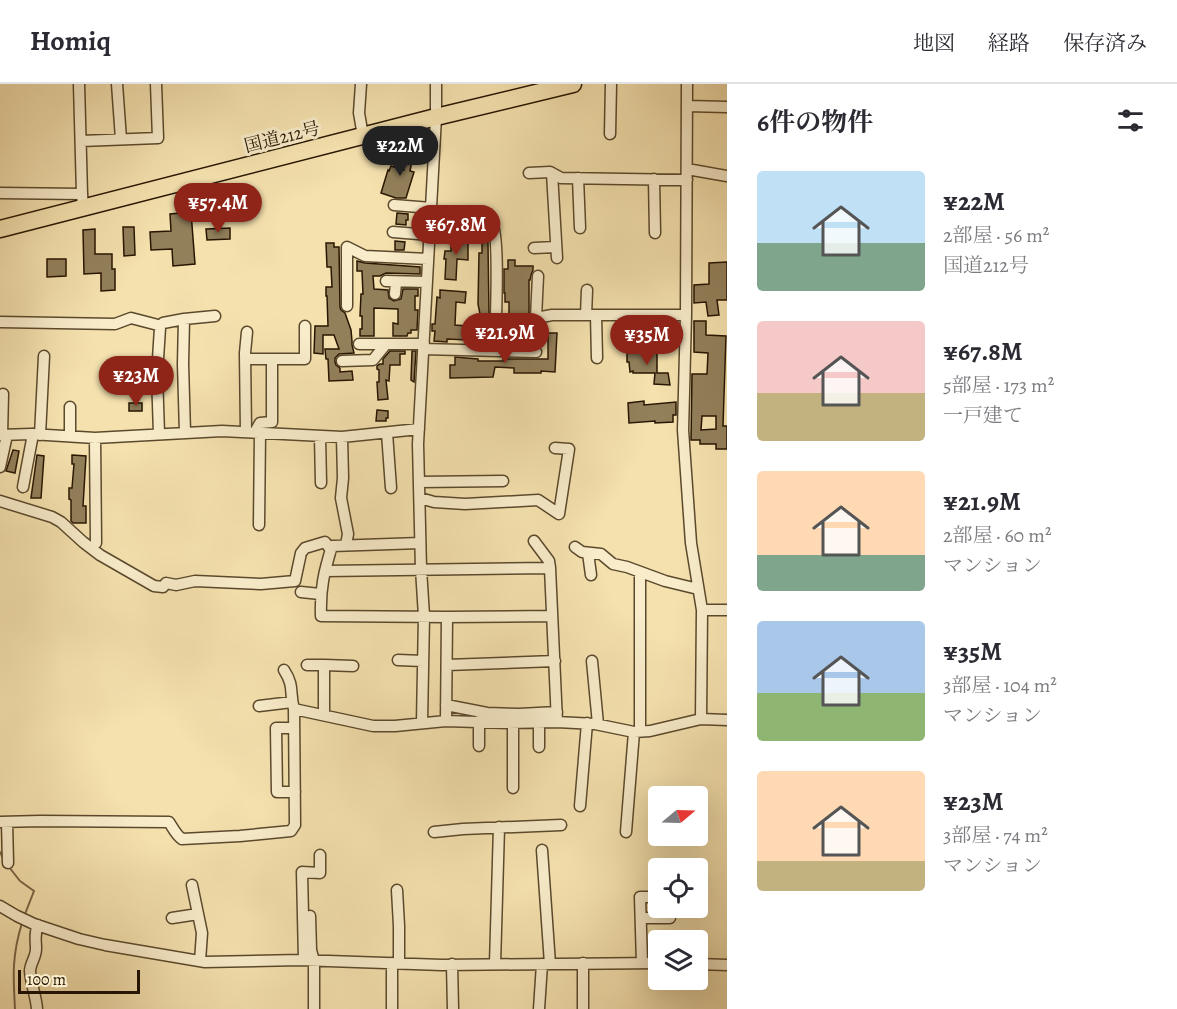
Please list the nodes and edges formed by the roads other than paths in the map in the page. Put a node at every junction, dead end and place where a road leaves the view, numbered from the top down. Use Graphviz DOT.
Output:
graph roads {
  1 [pos="79,84"];
  2 [pos="117,84"];
  3 [pos="156,84"];
  4 [pos="362,84"];
  5 [pos="436,84"];
  6 [pos="573,84"];
  7 [pos="611,84"];
  8 [pos="687,84"];
  9 [pos="687,106"];
  10 [pos="727,107"];
  11 [pos="436,117"];
  12 [pos="610,134"];
  13 [pos="363,136"];
  14 [pos="121,140"];
  15 [pos="81,141"];
  16 [pos="529,173"];
  17 [pos="552,173"];
  18 [pos="687,174"];
  19 [pos="727,176"];
  20 [pos="578,178"];
  21 [pos="654,179"];
  22 [pos="0,193"];
  23 [pos="83,201"];
  24 [pos="394,206"];
  25 [pos="431,209"];
  26 [pos="580,228"];
  27 [pos="0,229"];
  28 [pos="393,232"];
  29 [pos="655,232"];
  30 [pos="430,235"];
  31 [pos="534,248"];
  32 [pos="428,259"];
  33 [pos="538,276"];
  34 [pos="427,282"];
  35 [pos="587,290"];
  36 [pos="395,294"];
  37 [pos="347,306"];
  38 [pos="591,315"];
  39 [pos="686,315"];
  40 [pos="215,316"];
  41 [pos="184,319"];
  42 [pos="0,322"];
  43 [pos="163,323"];
  44 [pos="305,326"];
  45 [pos="247,332"];
  46 [pos="359,344"];
  47 [pos="386,344"];
  48 [pos="423,347"];
  49 [pos="495,351"];
  50 [pos="536,352"];
  51 [pos="44,357"];
  52 [pos="597,358"];
  53 [pos="246,359"];
  54 [pos="272,359"];
  55 [pos="342,361"];
  56 [pos="3,394"];
  57 [pos="70,406"];
  58 [pos="419,429"];
  59 [pos="254,432"];
  60 [pos="185,433"];
  61 [pos="387,433"];
  62 [pos="37,434"];
  63 [pos="159,434"];
  64 [pos="3,435"];
  65 [pos="70,436"];
  66 [pos="320,436"];
  67 [pos="342,437"];
  68 [pos="95,438"];
  69 [pos="555,448"];
  70 [pos="0,467"];
  71 [pos="462,481"];
  72 [pos="503,481"];
  73 [pos="419,482"];
  74 [pos="321,483"];
  75 [pos="23,487"];
  76 [pos="391,488"];
  77 [pos="420,498"];
  78 [pos="0,501"];
  79 [pos="463,504"];
  80 [pos="259,525"];
  81 [pos="534,541"];
  82 [pos="96,543"];
  83 [pos="420,543"];
  84 [pos="346,545"];
  85 [pos="575,547"];
  86 [pos="331,550"];
  87 [pos="588,553"];
  88 [pos="550,568"];
  89 [pos="421,569"];
  90 [pos="325,571"];
  91 [pos="640,572"];
  92 [pos="591,575"];
  93 [pos="698,589"];
  94 [pos="301,592"];
  95 [pos="320,594"];
  96 [pos="702,610"];
  97 [pos="727,610"];
  98 [pos="424,616"];
  99 [pos="552,616"];
  100 [pos="447,617"];
  101 [pos="398,660"];
  102 [pos="423,661"];
  103 [pos="555,661"];
  104 [pos="592,661"];
  105 [pos="308,665"];
  106 [pos="324,665"];
  107 [pos="447,665"];
  108 [pos="353,666"];
  109 [pos="284,670"];
  110 [pos="446,705"];
  111 [pos="259,706"];
  112 [pos="293,706"];
  113 [pos="324,715"];
  114 [pos="557,717"];
  115 [pos="701,720"];
  116 [pos="727,720"];
  117 [pos="446,721"];
  118 [pos="479,721"];
  119 [pos="422,722"];
  120 [pos="513,723"];
  121 [pos="539,723"];
  122 [pos="592,724"];
  123 [pos="294,728"];
  124 [pos="637,731"];
  125 [pos="479,746"];
  126 [pos="539,747"];
  127 [pos="513,788"];
  128 [pos="295,792"];
  129 [pos="580,806"];
  130 [pos="3,822"];
  131 [pos="561,825"];
  132 [pos="499,827"];
  133 [pos="626,831"];
  134 [pos="434,832"];
  135 [pos="542,850"];
  136 [pos="320,855"];
  137 [pos="8,863"];
  138 [pos="192,885"];
  139 [pos="396,890"];
  140 [pos="648,897"];
  141 [pos="0,906"];
  142 [pos="198,914"];
  143 [pos="310,916"];
  144 [pos="172,918"];
  145 [pos="641,918"];
  146 [pos="648,918"];
  147 [pos="36,925"];
  148 [pos="200,961"];
  149 [pos="309,961"];
  150 [pos="396,963"];
  151 [pos="583,963"];
  152 [pos="642,963"];
  153 [pos="648,963"];
  154 [pos="452,964"];
  155 [pos="495,964"];
  156 [pos="546,964"];
  157 [pos="708,964"];
  158 [pos="727,965"];
  159 [pos="36,1009"];
  160 [pos="314,1009"];
  161 [pos="392,1009"];
  162 [pos="453,1009"];
  163 [pos="539,1009"];
  164 [pos="583,1009"];
  1 -- 15 [label="street"];
  2 -- 14 [label="street"];
  3 -- 14 [label="street"];
  4 -- 13 [label="street"];
  5 -- 11 [label="street"];
  6 -- 11 [label="highway, 国道212号"];
  7 -- 12 [label="street"];
  8 -- 9 [label="street"];
  9 -- 10 [label="street"];
  9 -- 18 [label="street"];
  11 -- 13 [label="highway, 国道212号"];
  11 -- 25 [label="street"];
  13 -- 23 [label="highway, 国道212号"];
  14 -- 15 [label="street"];
  15 -- 23 [label="street"];
  16 -- 17 [label="street"];
  17 -- 20 [label="street"];
  17 -- 31 [label="street"];
  18 -- 19 [label="street"];
  18 -- 21 [label="street"];
  18 -- 39 [label="street"];
  20 -- 21 [label="street"];
  20 -- 26 [label="street"];
  21 -- 29 [label="street"];
  22 -- 23 [label="street"];
  23 -- 27 [label="highway, 国道212号"];
  24 -- 25 [label="street"];
  25 -- 30 [label="street"];
  25 -- 49 [label="street"];
  28 -- 30 [label="street"];
  30 -- 32 [label="street"];
  32 -- 34 [label="street"];
  32 -- 37 [label="street"];
  33 -- 38 [label="street"];
  34 -- 36 [label="street"];
  34 -- 48 [label="street"];
  35 -- 38 [label="street"];
  38 -- 39 [label="street"];
  38 -- 52 [label="street"];
  39 -- 93 [label="street"];
  40 -- 41 [label="street"];
  41 -- 43 [label="street"];
  41 -- 60 [label="street"];
  42 -- 63 [label="street"];
  44 -- 54 [label="street"];
  45 -- 53 [label="street"];
  46 -- 47 [label="street"];
  47 -- 48 [label="street"];
  47 -- 55 [label="street"];
  48 -- 49 [label="street"];
  48 -- 58 [label="street"];
  49 -- 50 [label="street"];
  51 -- 62 [label="street"];
  53 -- 54 [label="street"];
  53 -- 59 [label="street"];
  54 -- 59 [label="street"];
  56 -- 64 [label="street"];
  57 -- 65 [label="street"];
  58 -- 61 [label="street"];
  58 -- 73 [label="street"];
  59 -- 60 [label="street"];
  59 -- 66 [label="street"];
  59 -- 80 [label="street"];
  60 -- 63 [label="street"];
  61 -- 67 [label="street"];
  61 -- 76 [label="street"];
  62 -- 64 [label="street"];
  62 -- 65 [label="street"];
  62 -- 75 [label="street"];
  63 -- 68 [label="street"];
  64 -- 70 [label="street"];
  65 -- 68 [label="street"];
  66 -- 67 [label="street"];
  66 -- 74 [label="street"];
  67 -- 84 [label="street"];
  68 -- 82 [label="street"];
  69 -- 79 [label="street"];
  71 -- 72 [label="street"];
  71 -- 73 [label="street"];
  71 -- 79 [label="street"];
  73 -- 77 [label="street"];
  77 -- 79 [label="street"];
  77 -- 83 [label="street"];
  78 -- 86 [label="street"];
  81 -- 88 [label="street"];
  83 -- 84 [label="street"];
  83 -- 89 [label="street"];
  84 -- 86 [label="street"];
  85 -- 87 [label="street"];
  86 -- 90 [label="street"];
  87 -- 91 [label="street"];
  87 -- 92 [label="street"];
  88 -- 89 [label="street"];
  88 -- 99 [label="street"];
  89 -- 90 [label="street"];
  89 -- 98 [label="street"];
  90 -- 95 [label="street"];
  91 -- 93 [label="street"];
  91 -- 124 [label="street"];
  93 -- 96 [label="street"];
  94 -- 95 [label="street"];
  95 -- 98 [label="street"];
  96 -- 97 [label="street"];
  96 -- 115 [label="street"];
  98 -- 100 [label="street"];
  98 -- 102 [label="street"];
  99 -- 100 [label="street"];
  99 -- 103 [label="street"];
  100 -- 107 [label="street"];
  101 -- 102 [label="street"];
  102 -- 119 [label="street"];
  103 -- 107 [label="street"];
  103 -- 114 [label="street"];
  104 -- 122 [label="street"];
  105 -- 106 [label="street"];
  106 -- 108 [label="street"];
  106 -- 113 [label="street"];
  107 -- 110 [label="street"];
  109 -- 112 [label="street"];
  110 -- 114 [label="street"];
  110 -- 117 [label="street"];
  111 -- 112 [label="street"];
  112 -- 113 [label="street"];
  112 -- 123 [label="street"];
  113 -- 119 [label="street"];
  114 -- 121 [label="street"];
  114 -- 122 [label="street"];
  115 -- 116 [label="street"];
  115 -- 124 [label="street"];
  117 -- 118 [label="street"];
  117 -- 119 [label="street"];
  118 -- 120 [label="street"];
  118 -- 125 [label="street"];
  120 -- 121 [label="street"];
  120 -- 127 [label="street"];
  121 -- 126 [label="street"];
  122 -- 124 [label="street"];
  122 -- 129 [label="street"];
  123 -- 128 [label="street"];
  123 -- 128 [label="street"];
  124 -- 133 [label="street"];
  128 -- 130 [label="street"];
  130 -- 137 [label="street"];
  131 -- 132 [label="street"];
  132 -- 134 [label="street"];
  132 -- 155 [label="street"];
  135 -- 156 [label="street"];
  136 -- 149 [label="street"];
  138 -- 142 [label="street"];
  139 -- 150 [label="street"];
  140 -- 145 [label="street"];
  141 -- 147 [label="street"];
  142 -- 144 [label="street"];
  142 -- 148 [label="street"];
  143 -- 149 [label="street"];
  145 -- 146 [label="street"];
  145 -- 152 [label="street"];
  147 -- 148 [label="street"];
  147 -- 159 [label="street"];
  148 -- 149 [label="street"];
  149 -- 150 [label="street"];
  149 -- 160 [label="street"];
  150 -- 154 [label="street"];
  150 -- 161 [label="street"];
  151 -- 152 [label="street"];
  151 -- 156 [label="street"];
  151 -- 164 [label="street"];
  152 -- 153 [label="street"];
  154 -- 155 [label="street"];
  154 -- 162 [label="street"];
  155 -- 156 [label="street"];
  156 -- 163 [label="street"];
  157 -- 158 [label="street"];
}
